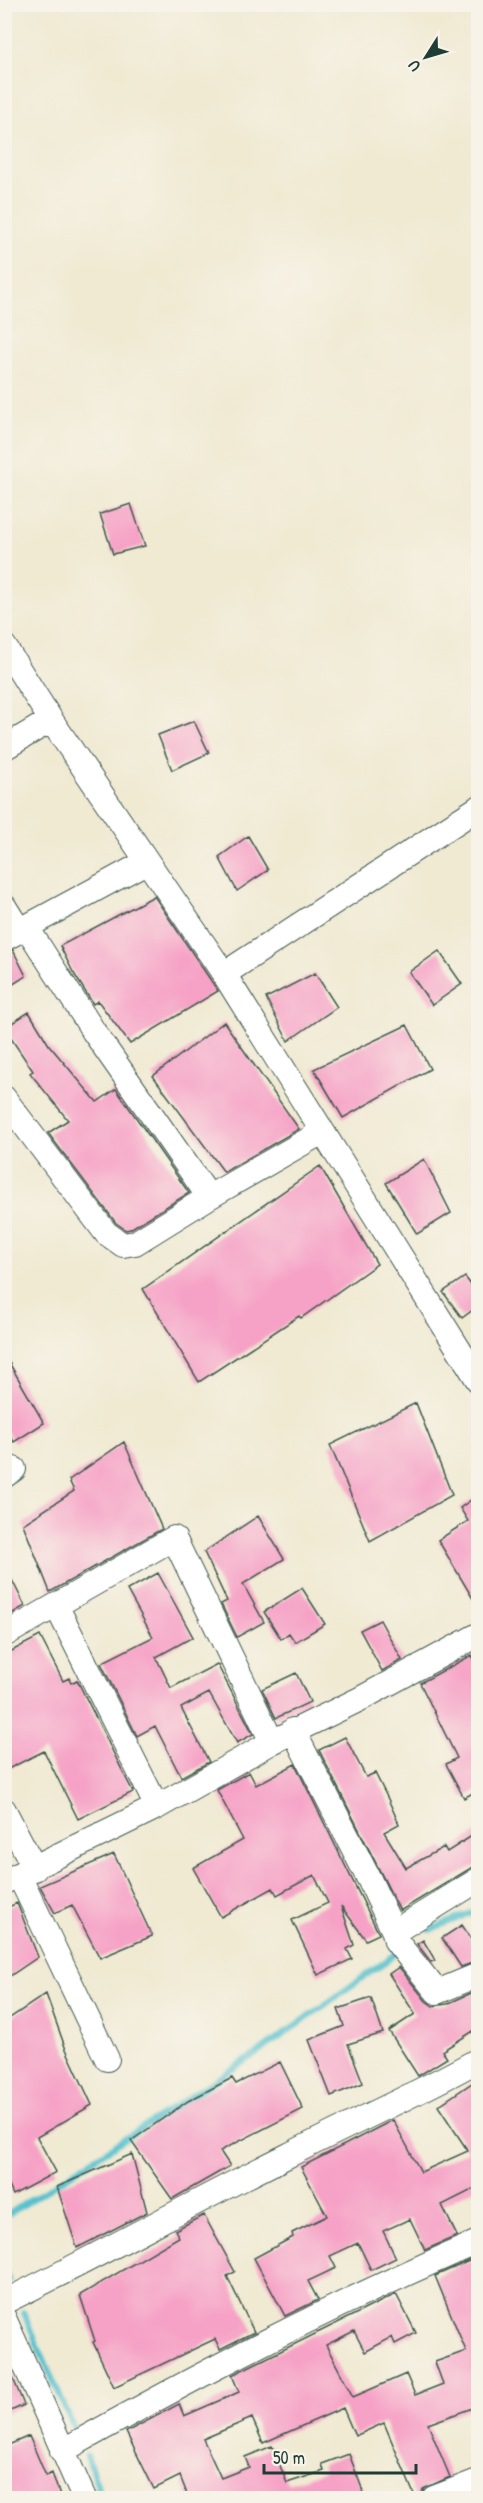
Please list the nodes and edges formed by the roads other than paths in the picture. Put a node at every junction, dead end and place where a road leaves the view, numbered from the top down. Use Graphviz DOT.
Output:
graph roads {
  1 [pos="4,646"];
  2 [pos="51,720"];
  3 [pos="4,748"];
  4 [pos="478,807"];
  5 [pos="146,862"];
  6 [pos="4,906"];
  7 [pos="16,932"];
  8 [pos="224,974"];
  9 [pos="4,1098"];
  10 [pos="322,1132"];
  11 [pos="208,1197"];
  12 [pos="478,1380"];
  13 [pos="57,1607"];
  14 [pos="4,1635"];
  15 [pos="475,1644"];
  16 [pos="293,1730"];
  17 [pos="272,1742"];
  18 [pos="157,1807"];
  19 [pos="4,1810"];
  20 [pos="19,1875"];
  21 [pos="478,1880"];
  22 [pos="394,1932"];
  23 [pos="478,1975"];
  24 [pos="107,2059"];
  25 [pos="478,2060"];
  26 [pos="478,2242"];
  27 [pos="4,2302"];
  28 [pos="4,2318"];
  29 [pos="62,2451"];
  30 [pos="478,2481"];
  31 [pos="84,2499"];
  32 [pos="434,2499"];
  1 -- 2 [label="street"];
  2 -- 3 [label="street"];
  2 -- 5 [label="street"];
  4 -- 8 [label="street"];
  5 -- 7 [label="street"];
  5 -- 8 [label="street"];
  6 -- 7 [label="street"];
  7 -- 11 [label="street"];
  8 -- 10 [label="street"];
  9 -- 11 [label="street"];
  10 -- 11 [label="street"];
  10 -- 12 [label="street"];
  13 -- 14 [label="street"];
  13 -- 17 [label="street"];
  13 -- 18 [label="street"];
  15 -- 16 [label="street"];
  16 -- 17 [label="street"];
  16 -- 22 [label="street"];
  17 -- 18 [label="street"];
  18 -- 20 [label="street"];
  19 -- 20 [label="street"];
  20 -- 24 [label="street"];
  21 -- 22 [label="street"];
  22 -- 23 [label="street"];
  25 -- 27 [label="street"];
  26 -- 29 [label="street"];
  28 -- 29 [label="street"];
  29 -- 31 [label="street"];
  30 -- 32 [label="street"];
}
